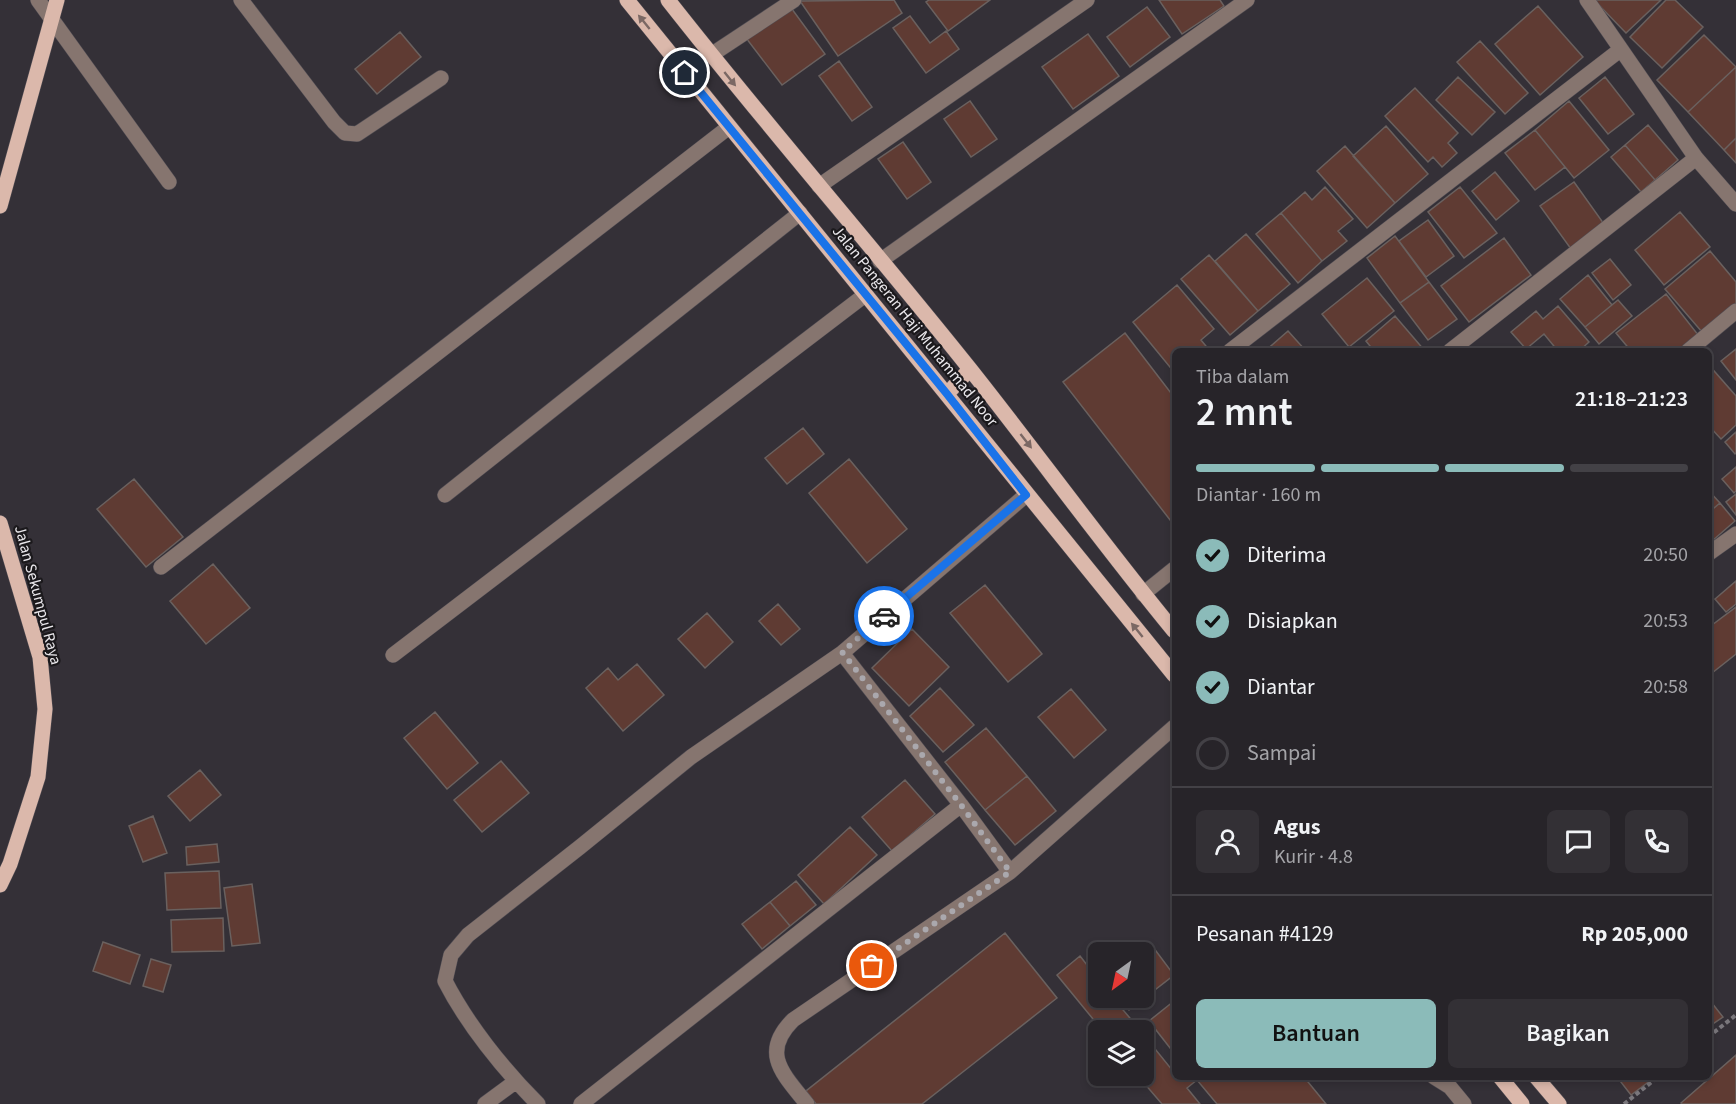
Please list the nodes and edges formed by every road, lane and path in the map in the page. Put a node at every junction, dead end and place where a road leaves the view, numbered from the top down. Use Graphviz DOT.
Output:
graph roads {
  1 [pos="38,0"];
  2 [pos="57,0"];
  3 [pos="241,0"];
  4 [pos="627,0"];
  5 [pos="668,0"];
  6 [pos="794,0"];
  7 [pos="1087,0"];
  8 [pos="1247,0"];
  9 [pos="1587,0"];
  10 [pos="51,18"];
  11 [pos="1620,50"];
  12 [pos="711,55"];
  13 [pos="441,78"];
  14 [pos="729,127"];
  15 [pos="1696,158"];
  16 [pos="169,182"];
  17 [pos="819,186"];
  18 [pos="1,199"];
  19 [pos="1736,204"];
  20 [pos="800,213"];
  21 [pos="880,261"];
  22 [pos="865,295"];
  23 [pos="1736,311"];
  24 [pos="1234,348"];
  25 [pos="1454,348"];
  26 [pos="1692,348"];
  27 [pos="970,369"];
  28 [pos="947,394"];
  29 [pos="445,495"];
  30 [pos="1026,495"];
  31 [pos="0,523"];
  32 [pos="1736,534"];
  33 [pos="1712,551"];
  34 [pos="161,567"];
  35 [pos="1172,571"];
  36 [pos="1143,594"];
  37 [pos="1172,629"];
  38 [pos="842,652"];
  39 [pos="393,655"];
  40 [pos="1172,673"];
  41 [pos="1172,735"];
  42 [pos="961,805"];
  43 [pos="1010,872"];
  44 [pos="0,885"];
  45 [pos="1736,1016"];
  46 [pos="1712,1034"];
  47 [pos="1439,1080"];
  48 [pos="1502,1080"];
  49 [pos="1539,1080"];
  50 [pos="1654,1080"];
  51 [pos="515,1082"];
  52 [pos="485,1104"];
  53 [pos="538,1104"];
  54 [pos="581,1104"];
  55 [pos="807,1104"];
  56 [pos="1464,1104"];
  57 [pos="1522,1104"];
  58 [pos="1559,1104"];
  59 [pos="1624,1104"];
  1 -- 10 [label="street"];
  2 -- 10 [label="main road"];
  3 -- 13 [label="street"];
  14 -- 4 [label="main road, Jalan Pangeran Haji Muhammad Noor, one-way"];
  5 -- 12 [label="main road, Jalan Pangeran Haji Muhammad Noor"];
  6 -- 12 [label="street"];
  7 -- 17 [label="street"];
  8 -- 21 [label="street"];
  9 -- 11 [label="street"];
  10 -- 16 [label="street"];
  10 -- 18 [label="main road"];
  11 -- 15 [label="street"];
  11 -- 24 [label="street"];
  12 -- 17 [label="main road, Jalan Pangeran Haji Muhammad Noor, one-way"];
  14 -- 20 [label="main road, Jalan Pangeran Haji Muhammad Noor"];
  14 -- 34 [label="street"];
  15 -- 19 [label="street"];
  15 -- 25 [label="street"];
  17 -- 21 [label="main road, Jalan Pangeran Haji Muhammad Noor"];
  20 -- 22 [label="main road, Jalan Pangeran Haji Muhammad Noor"];
  20 -- 29 [label="street"];
  21 -- 27 [label="main road, Jalan Pangeran Haji Muhammad Noor"];
  22 -- 28 [label="main road, Jalan Pangeran Haji Muhammad Noor"];
  22 -- 39 [label="street"];
  23 -- 26 [label="street"];
  27 -- 28 [label="main road"];
  27 -- 36 [label="main road, Jalan Pangeran Haji Muhammad Noor, one-way"];
  28 -- 30 [label="main road, Jalan Pangeran Haji Muhammad Noor"];
  30 -- 38 [label="street"];
  40 -- 30 [label="main road, Jalan Pangeran Haji Muhammad Noor, one-way"];
  31 -- 44 [label="main road, Jalan Sekumpul Raya"];
  32 -- 33 [label="street"];
  35 -- 36 [label="street"];
  36 -- 37 [label="main road, Jalan Pangeran Haji Muhammad Noor"];
  38 -- 42 [label="street"];
  38 -- 51 [label="street"];
  41 -- 43 [label="street"];
  42 -- 43 [label="street"];
  42 -- 54 [label="street"];
  43 -- 55 [label="street"];
  45 -- 46 [label="path"];
  47 -- 56 [label="street"];
  48 -- 57 [label="main road"];
  49 -- 58 [label="main road"];
  50 -- 59 [label="path"];
  51 -- 52 [label="street"];
  51 -- 53 [label="street"];
}
